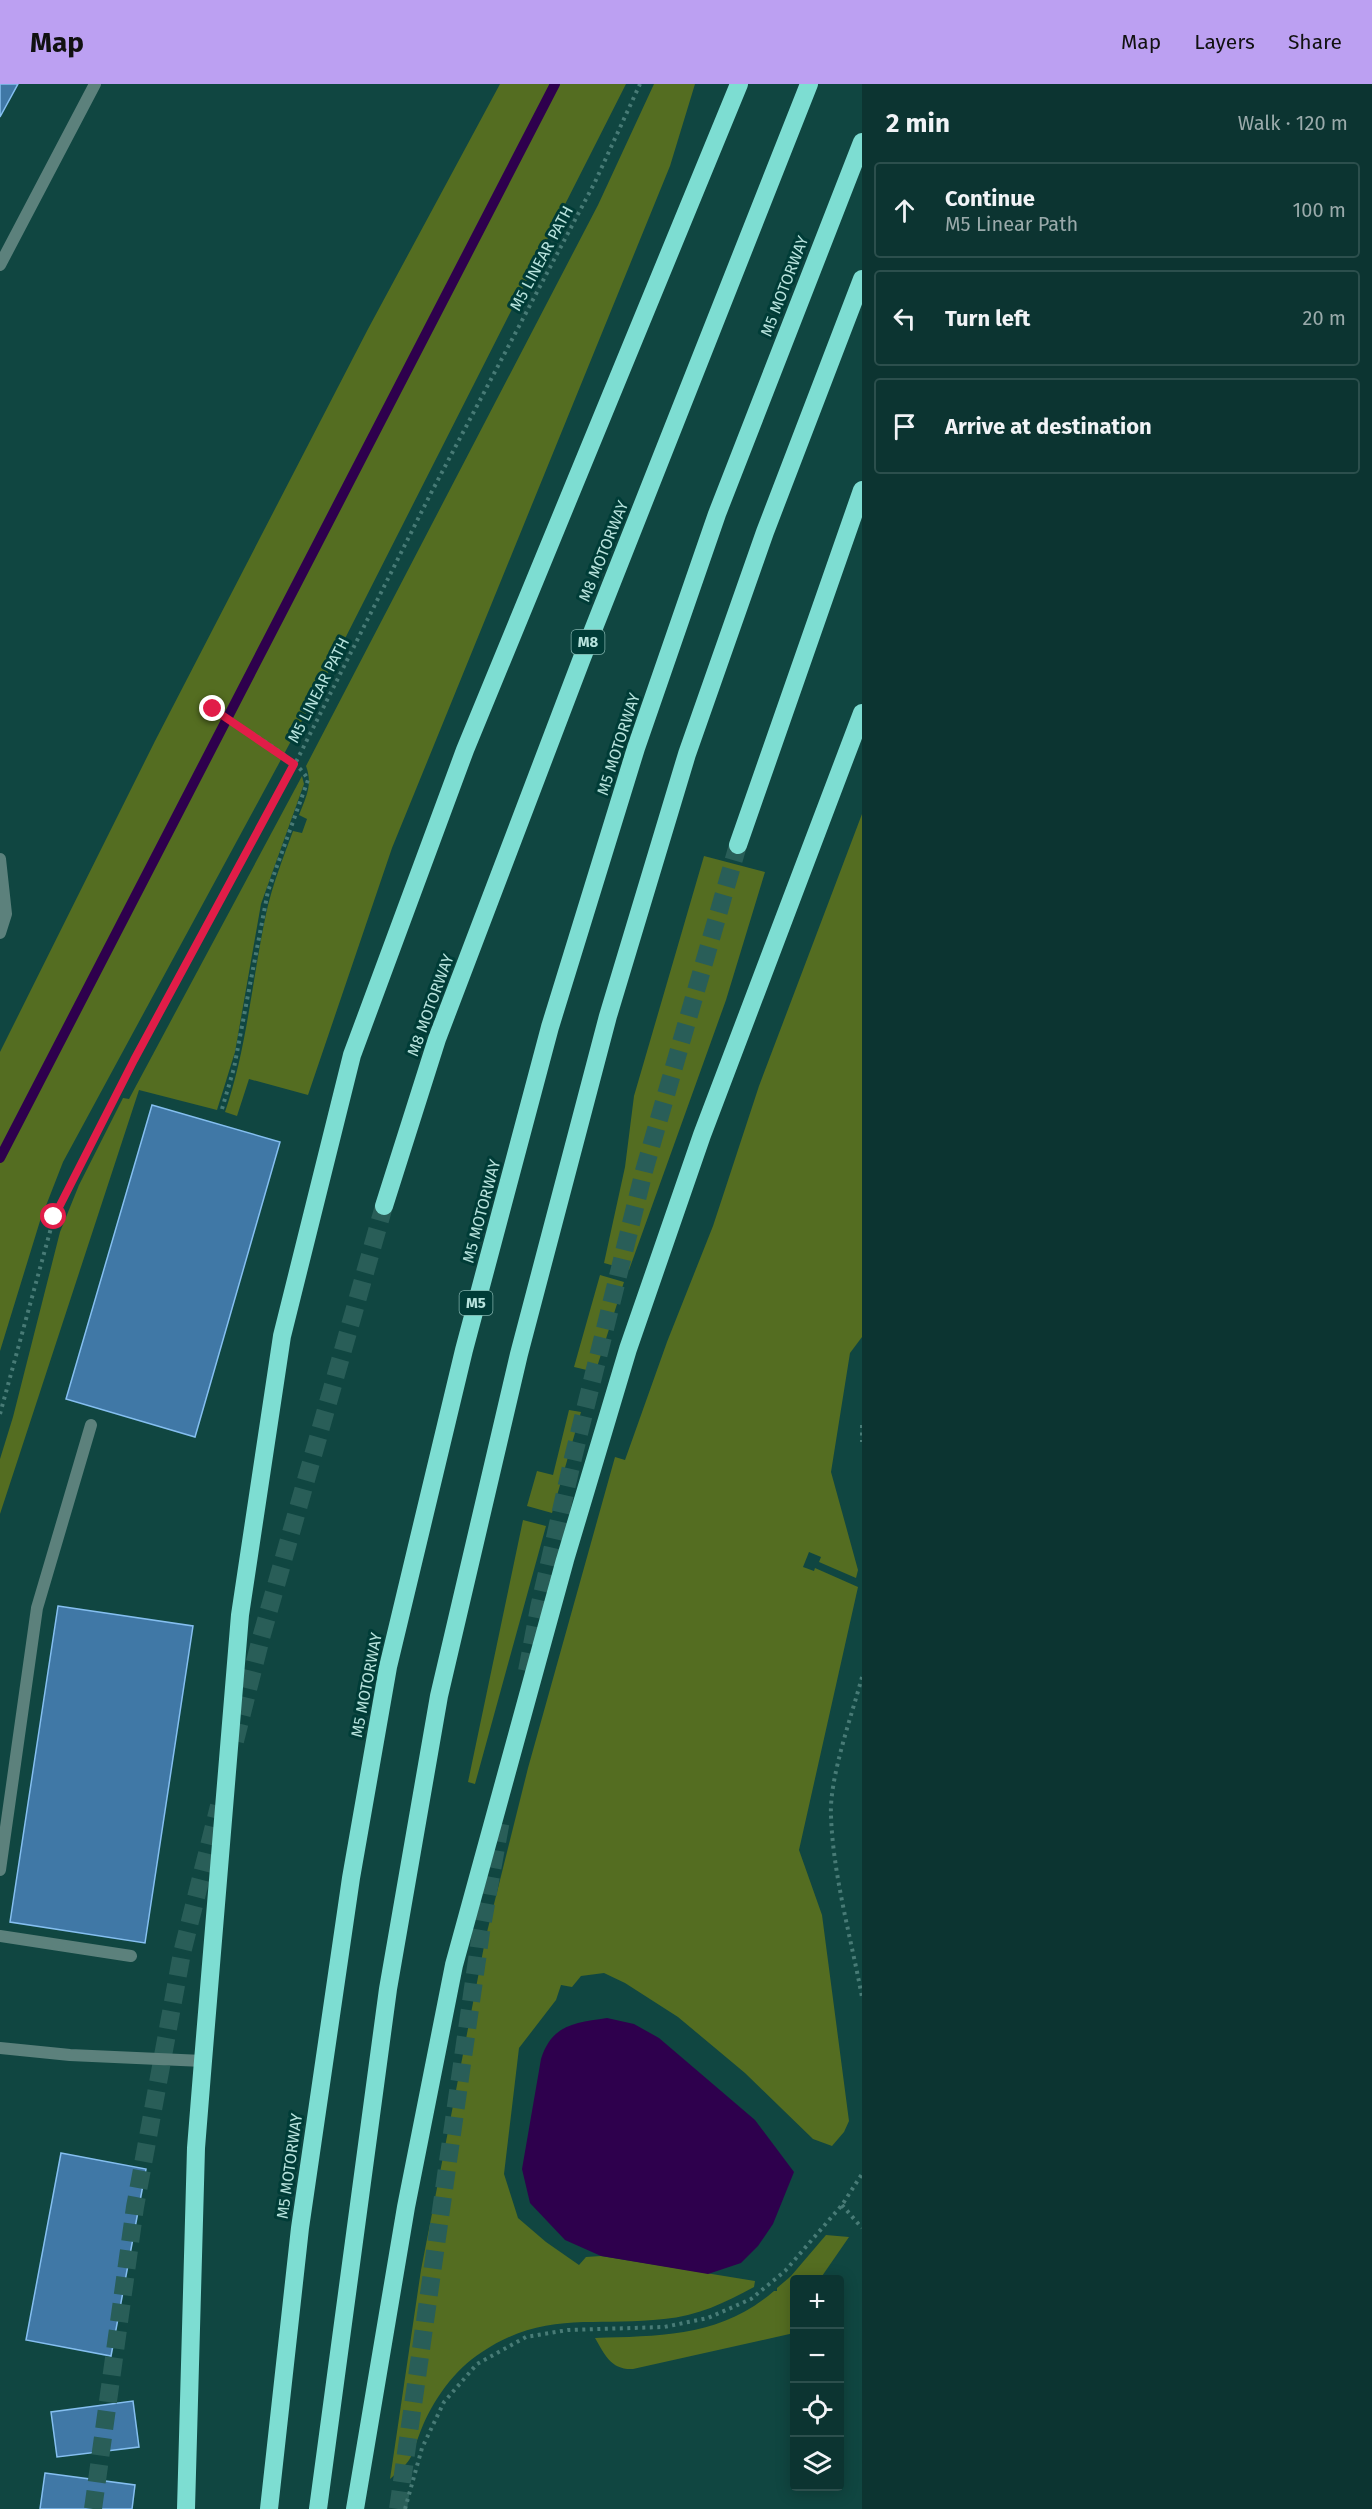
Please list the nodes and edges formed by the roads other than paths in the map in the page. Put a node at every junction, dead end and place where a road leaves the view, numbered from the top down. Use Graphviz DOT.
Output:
graph roads {
  1 [pos="95,84"];
  2 [pos="739,84"];
  3 [pos="809,84"];
  4 [pos="862,142"];
  5 [pos="0,266"];
  6 [pos="862,279"];
  7 [pos="862,490"];
  8 [pos="862,713"];
  9 [pos="738,845"];
  10 [pos="0,859"];
  11 [pos="0,933"];
  12 [pos="384,1206"];
  13 [pos="91,1425"];
  14 [pos="0,1870"];
  15 [pos="0,1936"];
  16 [pos="130,1956"];
  17 [pos="0,2048"];
  18 [pos="203,2061"];
  19 [pos="186,2509"];
  20 [pos="269,2509"];
  21 [pos="318,2509"];
  22 [pos="355,2509"];
  1 -- 5 [label="street"];
  2 -- 18 [label="highway"];
  3 -- 12 [label="highway, M8 MOTORWAY / M8"];
  4 -- 20 [label="highway, M5 MOTORWAY / M5"];
  6 -- 21 [label="highway"];
  7 -- 9 [label="highway"];
  8 -- 22 [label="highway"];
  10 -- 11 [label="street"];
  13 -- 14 [label="street"];
  15 -- 16 [label="street"];
  17 -- 18 [label="street"];
  18 -- 19 [label="highway"];
}
